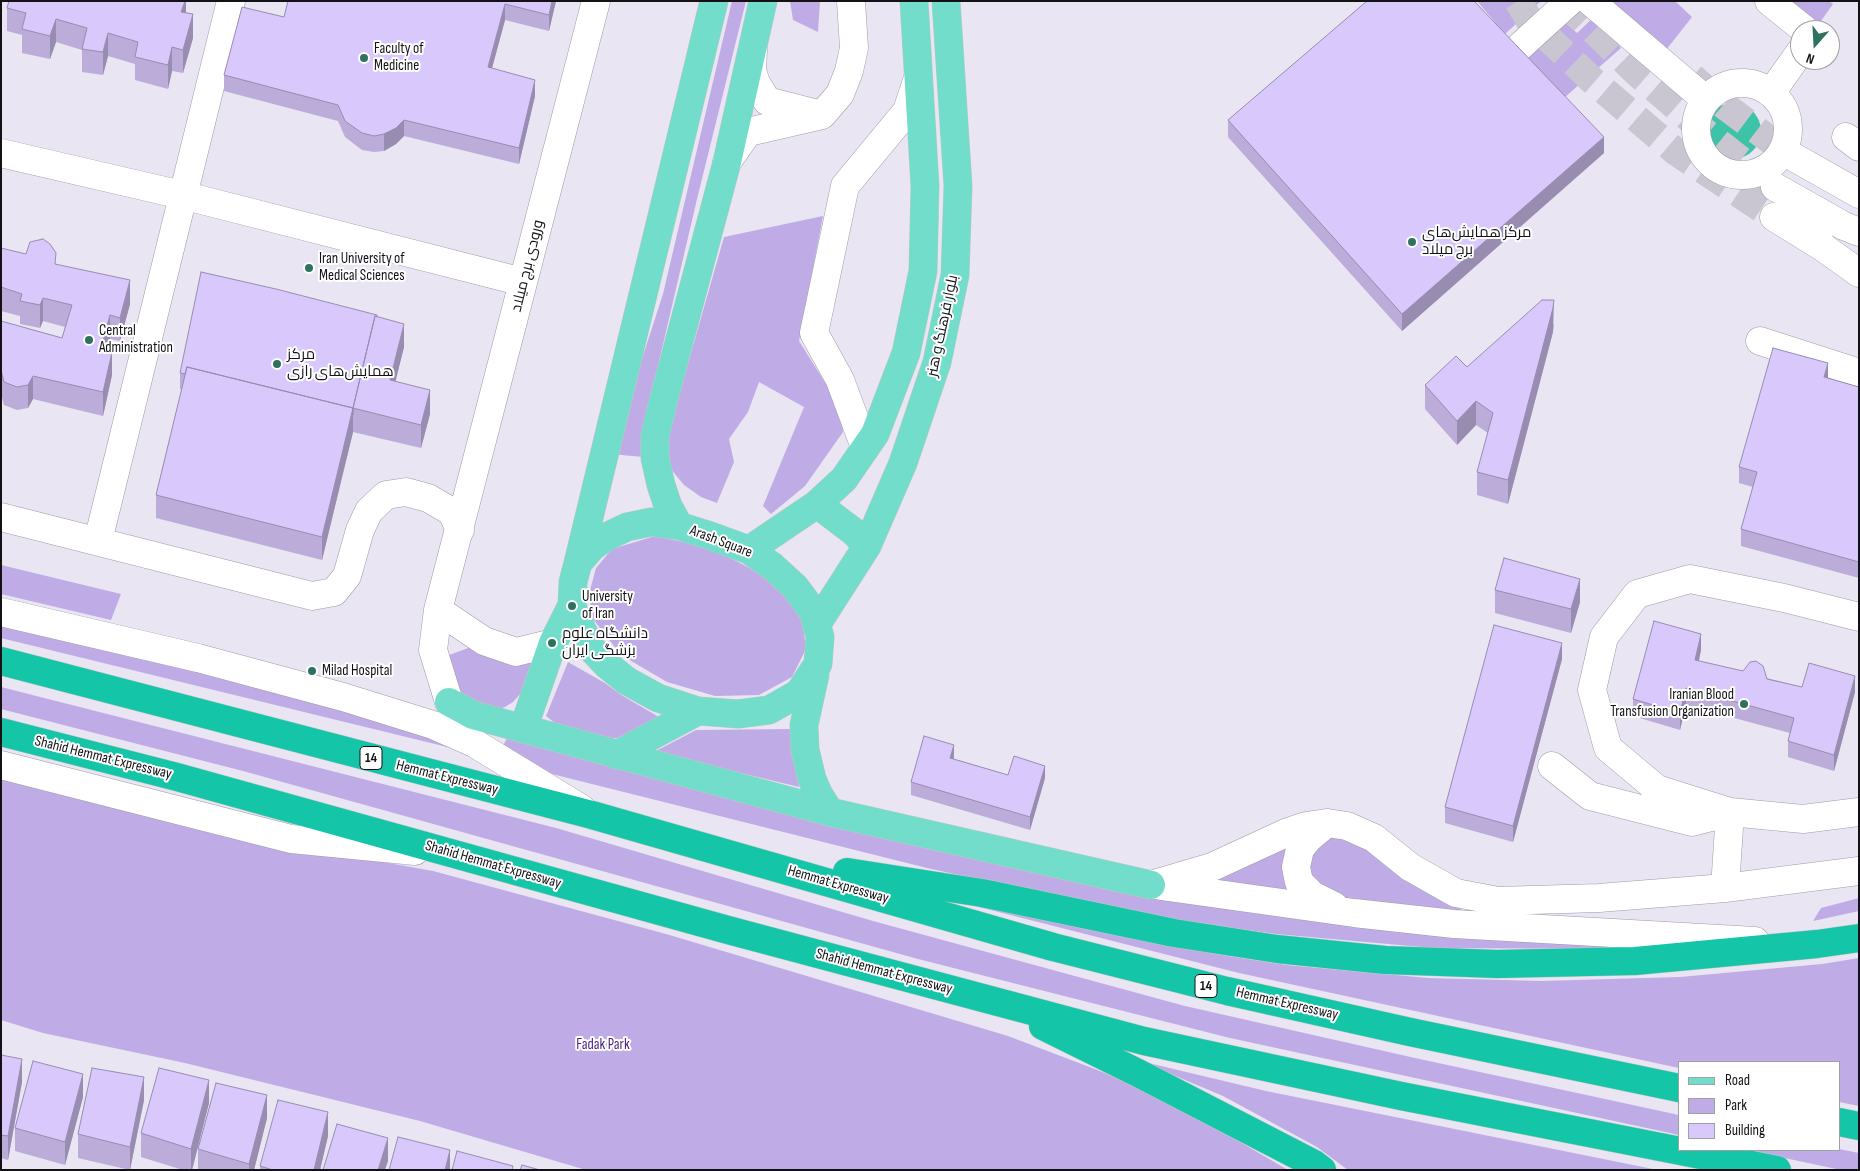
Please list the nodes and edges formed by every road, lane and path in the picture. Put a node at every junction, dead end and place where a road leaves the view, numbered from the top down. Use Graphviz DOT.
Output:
graph roads {
  1 [pos="231,1"];
  2 [pos="596,1"];
  3 [pos="714,1"];
  4 [pos="763,1"];
  5 [pos="851,1"];
  6 [pos="914,1"];
  7 [pos="946,1"];
  8 [pos="1570,1"];
  9 [pos="1590,1"];
  10 [pos="1769,1"];
  11 [pos="1793,20"];
  12 [pos="753,40"];
  13 [pos="1504,61"];
  14 [pos="1790,66"];
  15 [pos="918,78"];
  16 [pos="1771,93"];
  17 [pos="1706,100"];
  18 [pos="822,115"];
  19 [pos="1,153"];
  20 [pos="1790,155"];
  21 [pos="727,162"];
  22 [pos="1775,187"];
  23 [pos="1859,194"];
  24 [pos="182,196"];
  25 [pos="1818,211"];
  26 [pos="1774,217"];
  27 [pos="1859,232"];
  28 [pos="1824,248"];
  29 [pos="1859,273"];
  30 [pos="523,282"];
  31 [pos="1760,341"];
  32 [pos="1859,373"];
  33 [pos="870,440"];
  34 [pos="903,463"];
  35 [pos="817,504"];
  36 [pos="1,517"];
  37 [pos="679,526"];
  38 [pos="460,530"];
  39 [pos="98,541"];
  40 [pos="868,546"];
  41 [pos="748,550"];
  42 [pos="578,564"];
  43 [pos="572,605"];
  44 [pos="438,610"];
  45 [pos="1,612"];
  46 [pos="1859,617"];
  47 [pos="817,624"];
  48 [pos="553,643"];
  49 [pos="1,660"];
  50 [pos="818,664"];
  51 [pos="449,702"];
  52 [pos="698,711"];
  53 [pos="523,729"];
  54 [pos="1,732"];
  55 [pos="616,754"];
  56 [pos="1,765"];
  57 [pos="1552,766"];
  58 [pos="830,812"];
  59 [pos="1730,812"];
  60 [pos="1859,812"];
  61 [pos="592,815"];
  62 [pos="1327,823"];
  63 [pos="458,855"];
  64 [pos="740,856"];
  65 [pos="1859,871"];
  66 [pos="1151,885"];
  67 [pos="1725,888"];
  68 [pos="1354,913"];
  69 [pos="1859,938"];
  70 [pos="1817,944"];
  71 [pos="985,998"];
  72 [pos="1678,1088"];
  73 [pos="1840,1122"];
  74 [pos="1859,1126"];
  75 [pos="1678,1151"];
  76 [pos="1680,1151"];
  77 [pos="1322,1170"];
  78 [pos="1777,1170"];
  1 -- 24 [label="street"];
  2 -- 30 [label="street, ورودی برج میلاد"];
  3 -- 42 [label="main road"];
  4 -- 12 [label="main road"];
  5 -- 18 [label="street"];
  6 -- 15 [label="main road, بلوار فرهنگ و هنر"];
  7 -- 34 [label="main road, بلوار فرهنگ و هنر"];
  8 -- 13 [label="street"];
  9 -- 17 [label="street"];
  10 -- 11 [label="street"];
  12 -- 18 [label="street"];
  12 -- 21 [label="main road"];
  14 -- 16 [label="street"];
  15 -- 33 [label="main road, بلوار فرهنگ و هنر"];
  15 -- 33 [label="street"];
  16 -- 17 [label="street"];
  16 -- 17 [label="street"];
  18 -- 21 [label="street"];
  19 -- 24 [label="street"];
  20 -- 23 [label="street"];
  21 -- 37 [label="main road"];
  22 -- 25 [label="street"];
  24 -- 30 [label="street"];
  24 -- 39 [label="street"];
  25 -- 27 [label="street"];
  25 -- 28 [label="street"];
  26 -- 28 [label="street"];
  28 -- 29 [label="street"];
  30 -- 38 [label="street, ورودی برج میلاد"];
  31 -- 32 [label="street"];
  33 -- 34 [label="main road"];
  33 -- 35 [label="main road, بلوار فرهنگ و هنر"];
  34 -- 40 [label="main road, بلوار فرهنگ و هنر"];
  35 -- 40 [label="main road"];
  35 -- 41 [label="main road, بلوار فرهنگ و هنر"];
  36 -- 39 [label="street"];
  37 -- 41 [label="main road, Arash Square"];
  37 -- 42 [label="main road, Arash Square"];
  38 -- 39 [label="street"];
  38 -- 44 [label="street, ورودی برج میلاد"];
  40 -- 47 [label="main road, بلوار فرهنگ و هنر"];
  41 -- 47 [label="main road, Arash Square"];
  42 -- 43 [label="main road, Arash Square"];
  43 -- 48 [label="main road"];
  43 -- 52 [label="main road, Arash Square"];
  44 -- 48 [label="street"];
  44 -- 51 [label="street, ورودی برج میلاد"];
  45 -- 61 [label="street"];
  46 -- 59 [label="street"];
  47 -- 50 [label="main road, Arash Square"];
  48 -- 53 [label="main road"];
  49 -- 61 [label="highway, Hemmat Expressway / 14"];
  50 -- 52 [label="main road, Arash Square"];
  50 -- 58 [label="main road"];
  51 -- 53 [label="main road"];
  52 -- 55 [label="main road"];
  53 -- 55 [label="main road"];
  54 -- 63 [label="highway, Shahid Hemmat Expressway"];
  55 -- 58 [label="main road"];
  56 -- 63 [label="street"];
  57 -- 59 [label="street"];
  58 -- 66 [label="main road"];
  59 -- 60 [label="street"];
  59 -- 67 [label="street"];
  61 -- 64 [label="highway, Hemmat Expressway / 14"];
  62 -- 66 [label="street"];
  62 -- 67 [label="street"];
  62 -- 68 [label="street"];
  63 -- 71 [label="highway, Shahid Hemmat Expressway"];
  64 -- 70 [label="highway"];
  64 -- 72 [label="highway, Hemmat Expressway / 14"];
  65 -- 67 [label="street"];
  66 -- 68 [label="street"];
  68 -- 70 [label="street"];
  69 -- 70 [label="highway"];
  71 -- 75 [label="highway"];
  71 -- 77 [label="highway"];
  73 -- 74 [label="highway"];
  76 -- 78 [label="highway"];
}
